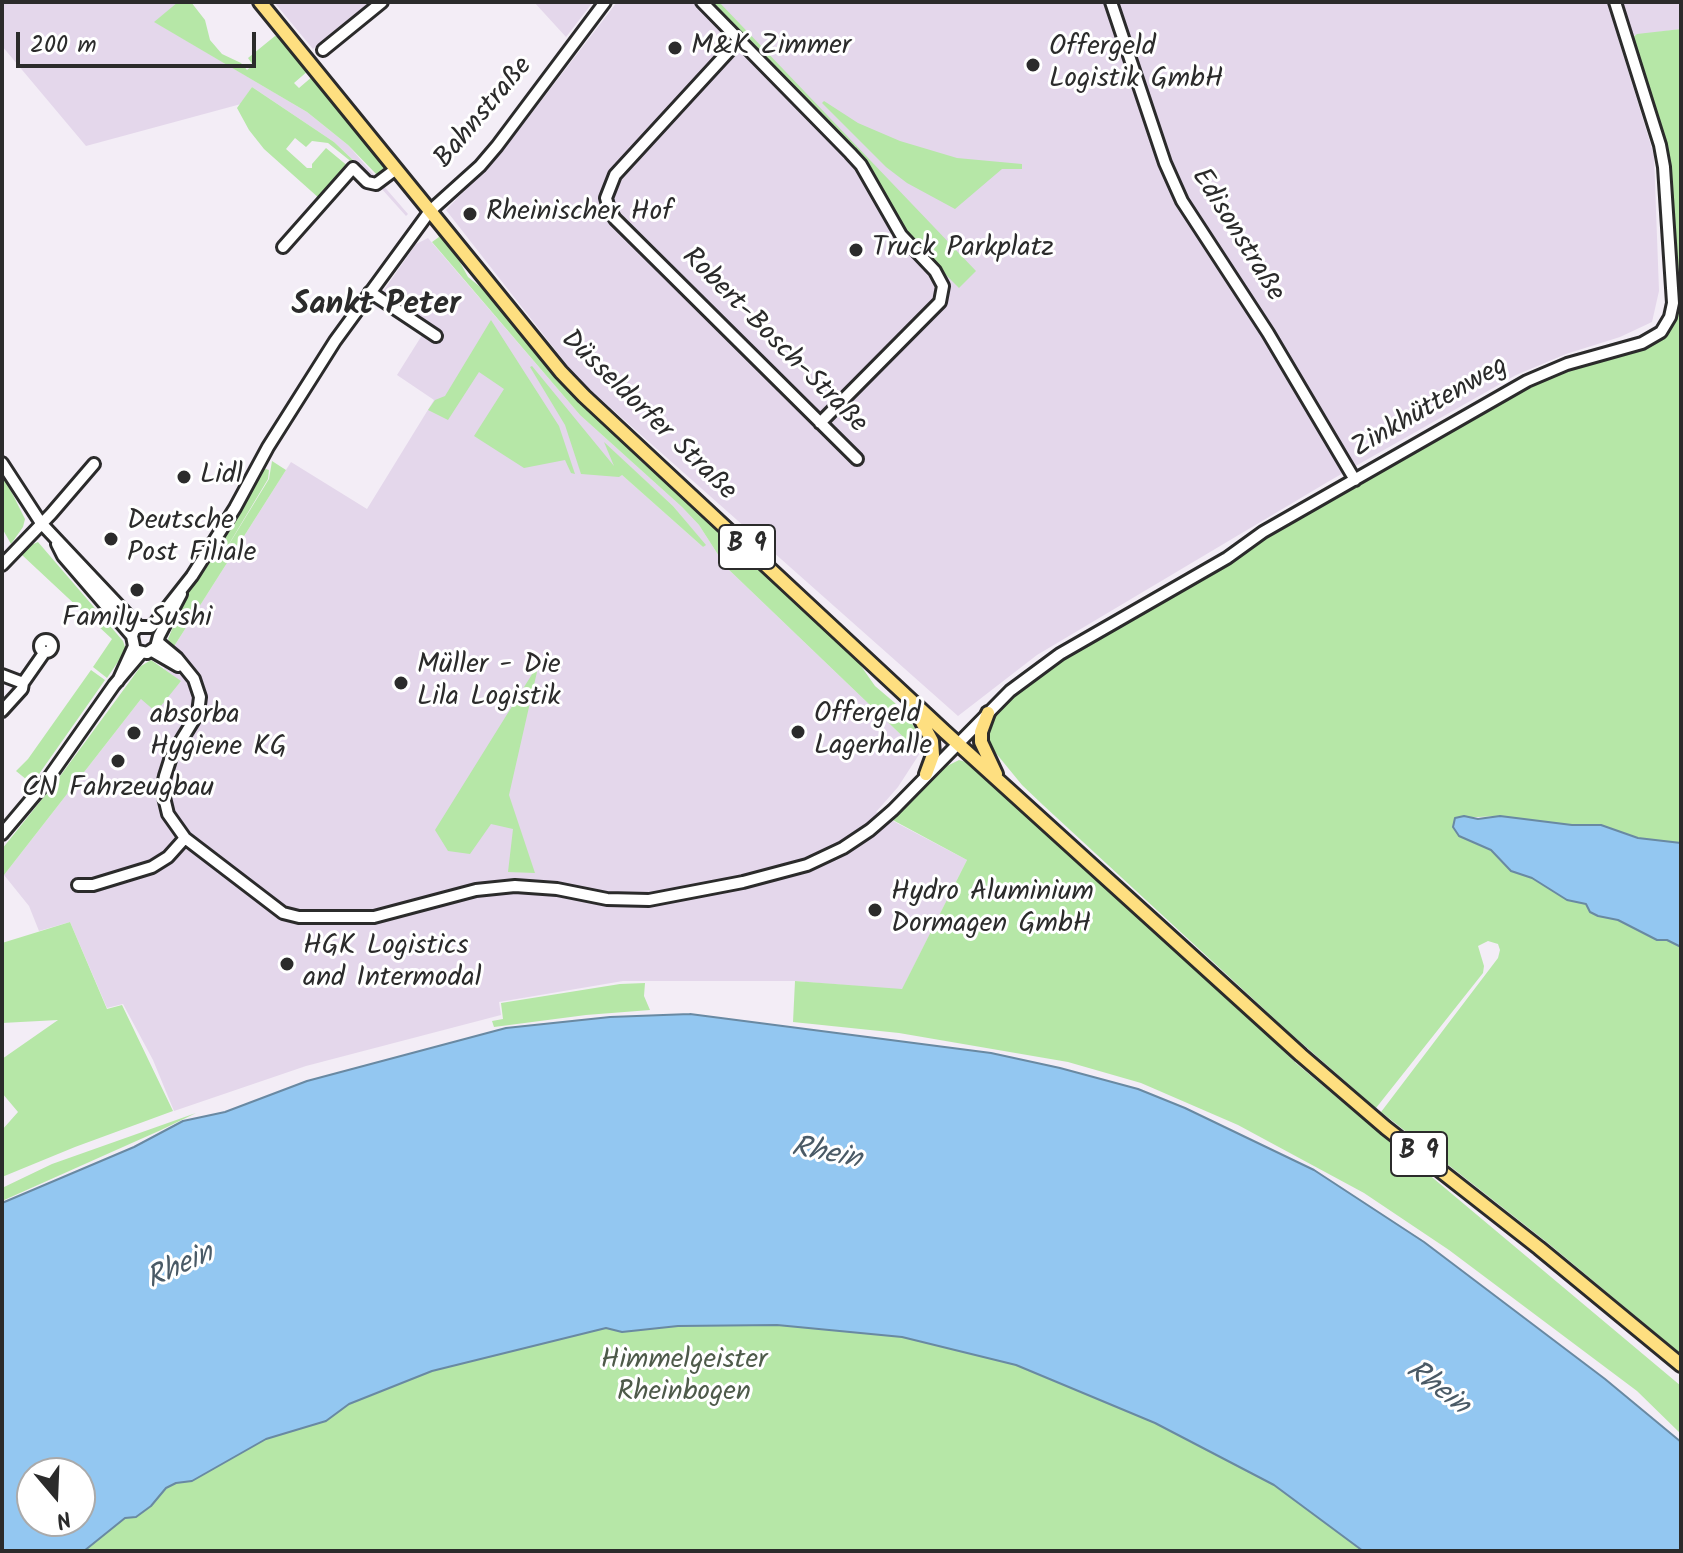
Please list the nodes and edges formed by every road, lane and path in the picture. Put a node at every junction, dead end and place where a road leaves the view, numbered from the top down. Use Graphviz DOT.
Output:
graph roads {
  1 [pos="260,2"];
  2 [pos="382,2"];
  3 [pos="605,2"];
  4 [pos="702,2"];
  5 [pos="1111,2"];
  6 [pos="1615,2"];
  7 [pos="739,40"];
  8 [pos="323,50"];
  9 [pos="396,169"];
  10 [pos="430,211"];
  11 [pos="283,247"];
  12 [pos="370,292"];
  13 [pos="436,336"];
  14 [pos="820,423"];
  15 [pos="857,459"];
  16 [pos="2,463"];
  17 [pos="94,464"];
  18 [pos="1355,480"];
  19 [pos="41,523"];
  20 [pos="2,565"];
  21 [pos="146,640"];
  22 [pos="44,653"];
  23 [pos="2,675"];
  24 [pos="23,683"];
  25 [pos="908,698"];
  26 [pos="2,711"];
  27 [pos="988,713"];
  28 [pos="958,743"];
  29 [pos="926,774"];
  30 [pos="1001,783"];
  31 [pos="2,834"];
  32 [pos="185,838"];
  33 [pos="78,885"];
  34 [pos="1681,1365"];
  1 -- 9 [label="main road, Düsseldorfer Straße / B 9"];
  2 -- 8 [label="street"];
  3 -- 10 [label="street, Bahnstraße"];
  4 -- 7 [label="street"];
  5 -- 18 [label="street, Edisonstraße"];
  6 -- 18 [label="street, Zinkhüttenweg"];
  7 -- 14 [label="street"];
  7 -- 14 [label="street, Robert-Bosch-Straße"];
  9 -- 10 [label="main road, Düsseldorfer Straße / B 9"];
  9 -- 11 [label="street"];
  10 -- 12 [label="street, Bahnstraße"];
  10 -- 25 [label="main road, Düsseldorfer Straße / B 9"];
  12 -- 13 [label="street"];
  12 -- 21 [label="street, Bahnstraße"];
  14 -- 15 [label="street, Robert-Bosch-Straße"];
  16 -- 19 [label="street"];
  17 -- 19 [label="street"];
  18 -- 27 [label="street, Zinkhüttenweg"];
  19 -- 20 [label="street"];
  19 -- 21 [label="street"];
  21 -- 31 [label="street, Bahnstraße"];
  21 -- 32 [label="street"];
  22 -- 24 [label="street"];
  23 -- 24 [label="street"];
  24 -- 26 [label="street"];
  25 -- 28 [label="main road, Düsseldorfer Straße / B 9"];
  25 -- 29 [label="main road"];
  27 -- 28 [label="street, Zinkhüttenweg"];
  27 -- 30 [label="main road"];
  28 -- 29 [label="street, Zinkhüttenweg"];
  28 -- 30 [label="main road, B 9"];
  29 -- 32 [label="street, Zinkhüttenweg"];
  30 -- 34 [label="main road, B 9"];
  32 -- 33 [label="street"];
}
